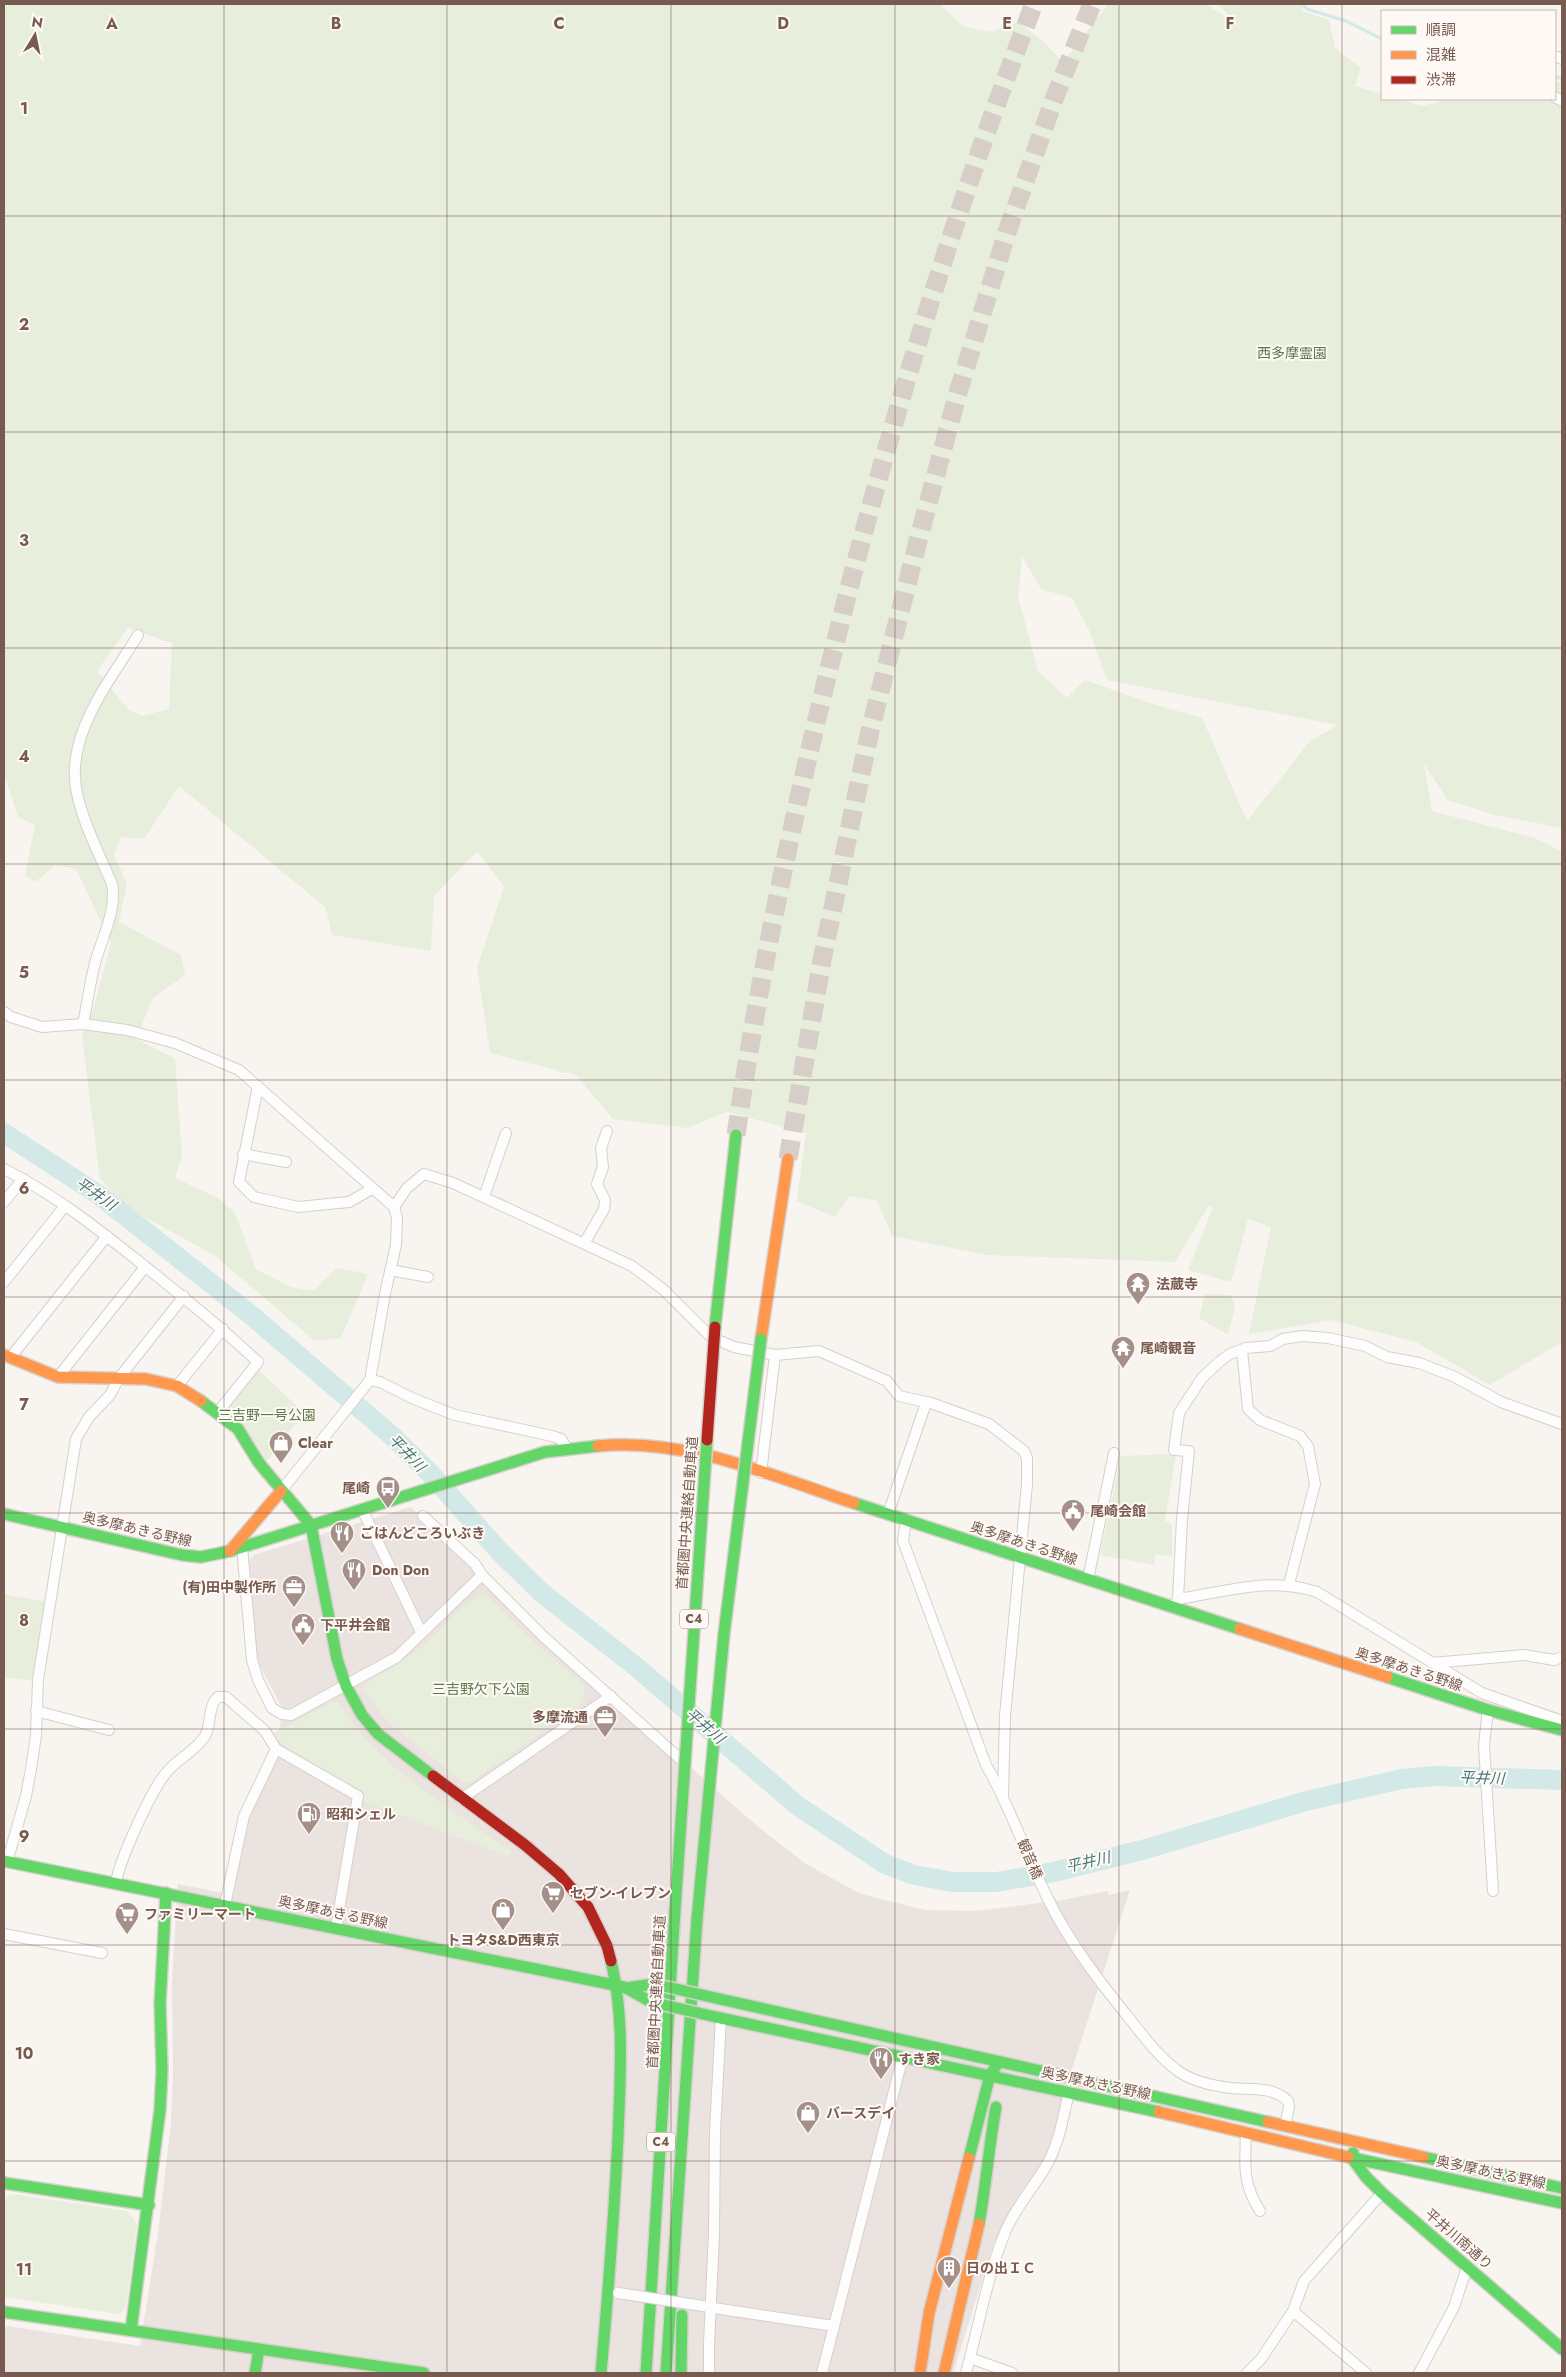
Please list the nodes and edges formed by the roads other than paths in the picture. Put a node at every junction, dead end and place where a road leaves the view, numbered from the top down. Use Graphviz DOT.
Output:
graph roads {
  1 [pos="138,635"];
  2 [pos="4,1012"];
  3 [pos="83,1024"];
  4 [pos="258,1086"];
  5 [pos="608,1131"];
  6 [pos="506,1133"];
  7 [pos="736,1135"];
  8 [pos="243,1154"];
  9 [pos="788,1159"];
  10 [pos="286,1162"];
  11 [pos="4,1169"];
  12 [pos="23,1178"];
  13 [pos="372,1189"];
  14 [pos="484,1197"];
  15 [pos="4,1202"];
  16 [pos="65,1206"];
  17 [pos="394,1207"];
  18 [pos="107,1236"];
  19 [pos="585,1242"];
  20 [pos="145,1267"];
  21 [pos="390,1270"];
  22 [pos="428,1277"];
  23 [pos="4,1282"];
  24 [pos="184,1296"];
  25 [pos="223,1329"];
  26 [pos="1242,1350"];
  27 [pos="775,1355"];
  28 [pos="7,1356"];
  29 [pos="58,1377"];
  30 [pos="119,1378"];
  31 [pos="369,1382"];
  32 [pos="177,1386"];
  33 [pos="926,1403"];
  34 [pos="218,1412"];
  35 [pos="1562,1424"];
  36 [pos="567,1448"];
  37 [pos="1114,1453"];
  38 [pos="761,1472"];
  39 [pos="281,1491"];
  40 [pos="362,1509"];
  41 [pos="4,1514"];
  42 [pos="888,1514"];
  43 [pos="423,1516"];
  44 [pos="906,1520"];
  45 [pos="311,1525"];
  46 [pos="63,1528"];
  47 [pos="242,1547"];
  48 [pos="230,1551"];
  49 [pos="1020,1557"];
  50 [pos="482,1575"];
  51 [pos="1088,1579"];
  52 [pos="1289,1584"];
  53 [pos="1176,1603"];
  54 [pos="421,1632"];
  55 [pos="1562,1658"];
  56 [pos="1432,1664"];
  57 [pos="346,1686"];
  58 [pos="611,1696"];
  59 [pos="1488,1710"];
  60 [pos="36,1711"];
  61 [pos="1562,1721"];
  62 [pos="109,1730"];
  63 [pos="1562,1730"];
  64 [pos="276,1749"];
  65 [pos="679,1758"];
  66 [pos="1003,1794"];
  67 [pos="461,1798"];
  68 [pos="5,1862"];
  69 [pos="116,1884"];
  70 [pos="1493,1891"];
  71 [pos="166,1893"];
  72 [pos="225,1905"];
  73 [pos="336,1928"];
  74 [pos="4,1934"];
  75 [pos="102,1953"];
  76 [pos="622,1987"];
  77 [pos="718,2018"];
  78 [pos="903,2056"];
  79 [pos="999,2062"];
  80 [pos="990,2075"];
  81 [pos="1001,2086"];
  82 [pos="1069,2092"];
  83 [pos="1285,2126"];
  84 [pos="684,2131"];
  85 [pos="1246,2132"];
  86 [pos="1355,2142"];
  87 [pos="1352,2158"];
  88 [pos="967,2174"];
  89 [pos="4,2182"];
  90 [pos="986,2183"];
  91 [pos="1562,2188"];
  92 [pos="1382,2192"];
  93 [pos="1562,2203"];
  94 [pos="149,2205"];
  95 [pos="1260,2211"];
  96 [pos="653,2255"];
  97 [pos="1468,2267"];
  98 [pos="614,2292"];
  99 [pos="708,2307"];
  100 [pos="1293,2311"];
  101 [pos="4,2312"];
  102 [pos="834,2326"];
  103 [pos="130,2330"];
  104 [pos="259,2349"];
  105 [pos="1562,2349"];
  106 [pos="970,2358"];
  107 [pos="412,2372"];
  108 [pos="255,2373"];
  109 [pos="424,2373"];
  110 [pos="601,2373"];
  111 [pos="636,2373"];
  112 [pos="646,2373"];
  113 [pos="666,2373"];
  114 [pos="681,2373"];
  115 [pos="709,2373"];
  116 [pos="822,2373"];
  117 [pos="915,2373"];
  118 [pos="920,2373"];
  119 [pos="926,2373"];
  120 [pos="930,2373"];
  121 [pos="944,2373"];
  122 [pos="950,2373"];
  123 [pos="966,2373"];
  124 [pos="1012,2373"];
  125 [pos="1248,2373"];
  126 [pos="1366,2373"];
  127 [pos="1419,2373"];
  1 -- 3 [label="street"];
  2 -- 3 [label="street"];
  3 -- 4 [label="street"];
  4 -- 8 [label="street"];
  4 -- 13 [label="street"];
  5 -- 19 [label="street"];
  6 -- 14 [label="street"];
  7 -- 96 [label="main road, 首都圏中央連絡自動車道 / C4, bridge"];
  8 -- 10 [label="street"];
  8 -- 13 [label="street"];
  9 -- 84 [label="main road, C4, bridge"];
  11 -- 12 [label="street"];
  12 -- 15 [label="street"];
  12 -- 16 [label="street"];
  13 -- 17 [label="street"];
  14 -- 17 [label="street"];
  14 -- 19 [label="street"];
  16 -- 18 [label="street"];
  16 -- 23 [label="street"];
  17 -- 21 [label="street"];
  18 -- 20 [label="street"];
  18 -- 28 [label="street"];
  19 -- 27 [label="street"];
  20 -- 24 [label="street"];
  20 -- 29 [label="street"];
  21 -- 22 [label="street"];
  21 -- 31 [label="street"];
  24 -- 25 [label="street"];
  24 -- 30 [label="street"];
  25 -- 32 [label="street"];
  25 -- 34 [label="street"];
  26 -- 35 [label="street"];
  26 -- 52 [label="street"];
  26 -- 53 [label="street"];
  27 -- 33 [label="street"];
  27 -- 38 [label="street"];
  28 -- 29 [label="main road"];
  29 -- 30 [label="main road"];
  30 -- 32 [label="main road"];
  30 -- 46 [label="street"];
  31 -- 36 [label="street"];
  31 -- 39 [label="street"];
  32 -- 34 [label="main road"];
  33 -- 42 [label="street"];
  33 -- 49 [label="street"];
  34 -- 39 [label="main road"];
  36 -- 38 [label="main road, 奥多摩あきる野線"];
  36 -- 40 [label="main road, 奥多摩あきる野線"];
  37 -- 51 [label="street"];
  38 -- 42 [label="main road, 奥多摩あきる野線"];
  39 -- 45 [label="main road"];
  39 -- 48 [label="main road"];
  40 -- 45 [label="main road, 奥多摩あきる野線"];
  40 -- 54 [label="street"];
  41 -- 46 [label="main road, 奥多摩あきる野線"];
  42 -- 44 [label="main road, 奥多摩あきる野線"];
  43 -- 50 [label="street"];
  44 -- 49 [label="main road, 奥多摩あきる野線"];
  44 -- 66 [label="street, 観音橋"];
  45 -- 47 [label="main road, 奥多摩あきる野線"];
  45 -- 57 [label="main road"];
  46 -- 48 [label="main road, 奥多摩あきる野線"];
  46 -- 60 [label="street"];
  47 -- 48 [label="main road, 奥多摩あきる野線"];
  47 -- 57 [label="street"];
  49 -- 51 [label="main road, 奥多摩あきる野線"];
  49 -- 66 [label="street"];
  50 -- 54 [label="street"];
  50 -- 58 [label="street"];
  51 -- 53 [label="main road, 奥多摩あきる野線"];
  52 -- 53 [label="street"];
  52 -- 56 [label="street"];
  53 -- 59 [label="main road, 奥多摩あきる野線"];
  54 -- 57 [label="street"];
  55 -- 56 [label="street"];
  56 -- 61 [label="street"];
  57 -- 67 [label="main road"];
  58 -- 65 [label="street"];
  58 -- 67 [label="street"];
  59 -- 63 [label="main road, 奥多摩あきる野線"];
  59 -- 70 [label="street"];
  60 -- 62 [label="street"];
  60 -- 68 [label="street"];
  64 -- 69 [label="street"];
  64 -- 72 [label="street"];
  64 -- 73 [label="street"];
  66 -- 83 [label="street, 観音橋"];
  67 -- 76 [label="main road"];
  68 -- 69 [label="main road, 奥多摩あきる野線"];
  69 -- 71 [label="main road, 奥多摩あきる野線"];
  71 -- 72 [label="main road, 奥多摩あきる野線"];
  71 -- 94 [label="main road"];
  72 -- 73 [label="main road, 奥多摩あきる野線"];
  73 -- 76 [label="main road, 奥多摩あきる野線"];
  74 -- 75 [label="street"];
  76 -- 77 [label="main road, 奥多摩あきる野線, bridge"];
  76 -- 79 [label="main road, 奥多摩あきる野線, bridge"];
  76 -- 98 [label="main road"];
  77 -- 78 [label="main road, 奥多摩あきる野線"];
  77 -- 99 [label="street"];
  78 -- 80 [label="main road, 奥多摩あきる野線"];
  78 -- 102 [label="street"];
  79 -- 80 [label="main road"];
  79 -- 81 [label="main road"];
  79 -- 83 [label="main road, 奥多摩あきる野線"];
  80 -- 81 [label="main road, 奥多摩あきる野線"];
  80 -- 88 [label="main road"];
  81 -- 82 [label="main road, 奥多摩あきる野線"];
  81 -- 90 [label="main road"];
  82 -- 85 [label="main road, 奥多摩あきる野線"];
  82 -- 106 [label="street"];
  83 -- 86 [label="main road, 奥多摩あきる野線"];
  84 -- 113 [label="main road, C4"];
  84 -- 114 [label="main road"];
  85 -- 87 [label="main road, 奥多摩あきる野線"];
  85 -- 95 [label="street"];
  86 -- 87 [label="main road"];
  86 -- 91 [label="main road, 奥多摩あきる野線"];
  87 -- 92 [label="main road, 平井川南通り"];
  87 -- 93 [label="main road, 奥多摩あきる野線"];
  88 -- 117 [label="main road"];
  88 -- 118 [label="main road"];
  88 -- 119 [label="main road"];
  88 -- 120 [label="main road"];
  89 -- 94 [label="main road"];
  90 -- 121 [label="main road"];
  90 -- 122 [label="main road"];
  92 -- 97 [label="main road, 平井川南通り"];
  92 -- 100 [label="street"];
  94 -- 103 [label="main road"];
  96 -- 111 [label="main road"];
  96 -- 112 [label="main road, 首都圏中央連絡自動車道 / C4"];
  97 -- 105 [label="main road, 平井川南通り"];
  97 -- 127 [label="street"];
  98 -- 99 [label="street, bridge"];
  98 -- 110 [label="main road"];
  99 -- 102 [label="street"];
  99 -- 115 [label="street"];
  100 -- 125 [label="street"];
  100 -- 126 [label="street"];
  101 -- 103 [label="main road"];
  102 -- 116 [label="street"];
  103 -- 104 [label="main road"];
  104 -- 107 [label="main road"];
  104 -- 108 [label="main road"];
  106 -- 123 [label="street"];
  106 -- 124 [label="street"];
  107 -- 109 [label="main road"];
}
